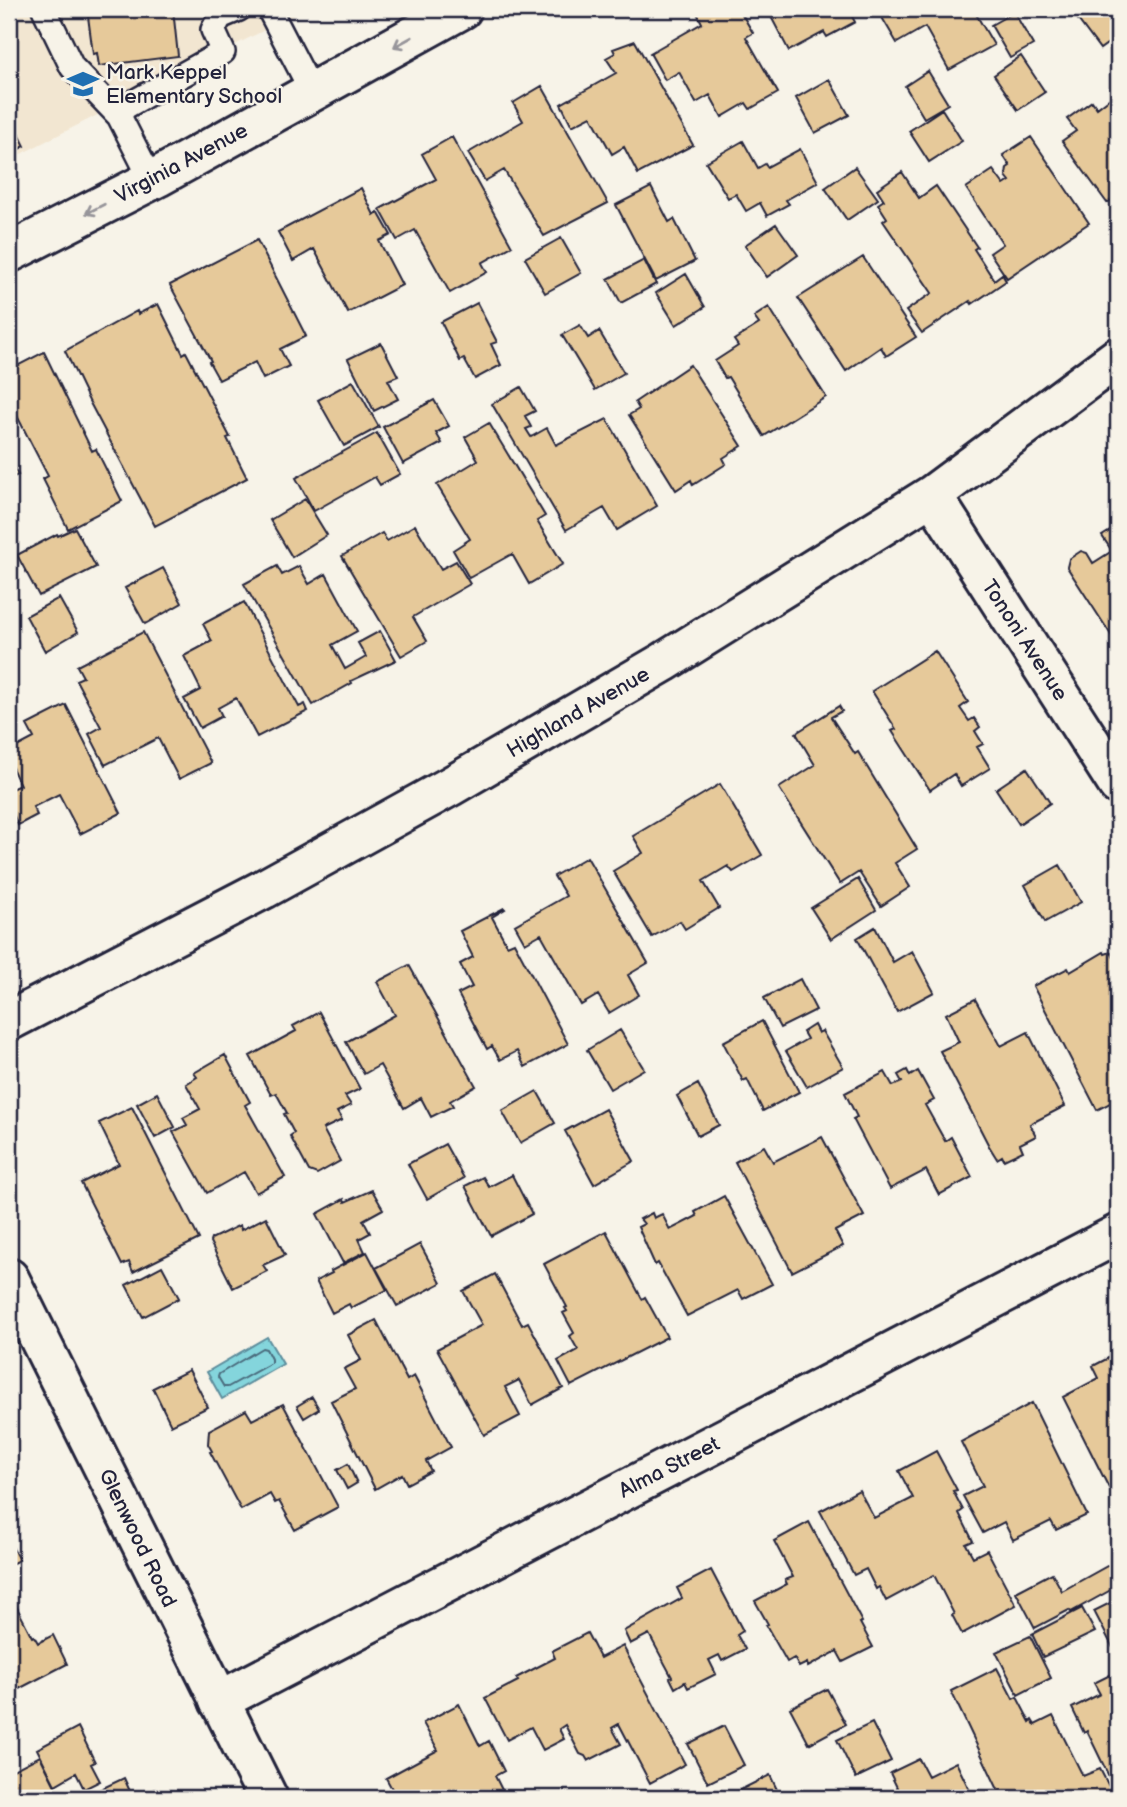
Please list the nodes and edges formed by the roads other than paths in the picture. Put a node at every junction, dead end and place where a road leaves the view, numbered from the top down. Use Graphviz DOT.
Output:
graph roads {
  1 [pos="44,9"];
  2 [pos="239,9"];
  3 [pos="269,9"];
  4 [pos="462,9"];
  5 [pos="312,92"];
  6 [pos="119,116"];
  7 [pos="151,180"];
  8 [pos="9,253"];
  9 [pos="1118,357"];
  10 [pos="932,495"];
  11 [pos="1118,785"];
  12 [pos="9,1021"];
  13 [pos="1118,1234"];
  14 [pos="9,1278"];
  15 [pos="219,1700"];
  16 [pos="268,1798"];
  1 -- 6 [label="lane"];
  2 -- 6 [label="lane"];
  3 -- 5 [label="lane"];
  4 -- 5 [label="street, Virginia Avenue, one-way"];
  5 -- 7 [label="street, Virginia Avenue"];
  6 -- 7 [label="lane"];
  7 -- 8 [label="street, Virginia Avenue, one-way"];
  9 -- 10 [label="street, Highland Avenue"];
  10 -- 11 [label="street, Tononi Avenue"];
  10 -- 12 [label="street, Highland Avenue"];
  13 -- 15 [label="street, Alma Street"];
  14 -- 15 [label="street, Glenwood Road"];
  15 -- 16 [label="street, Glenwood Road"];
}
